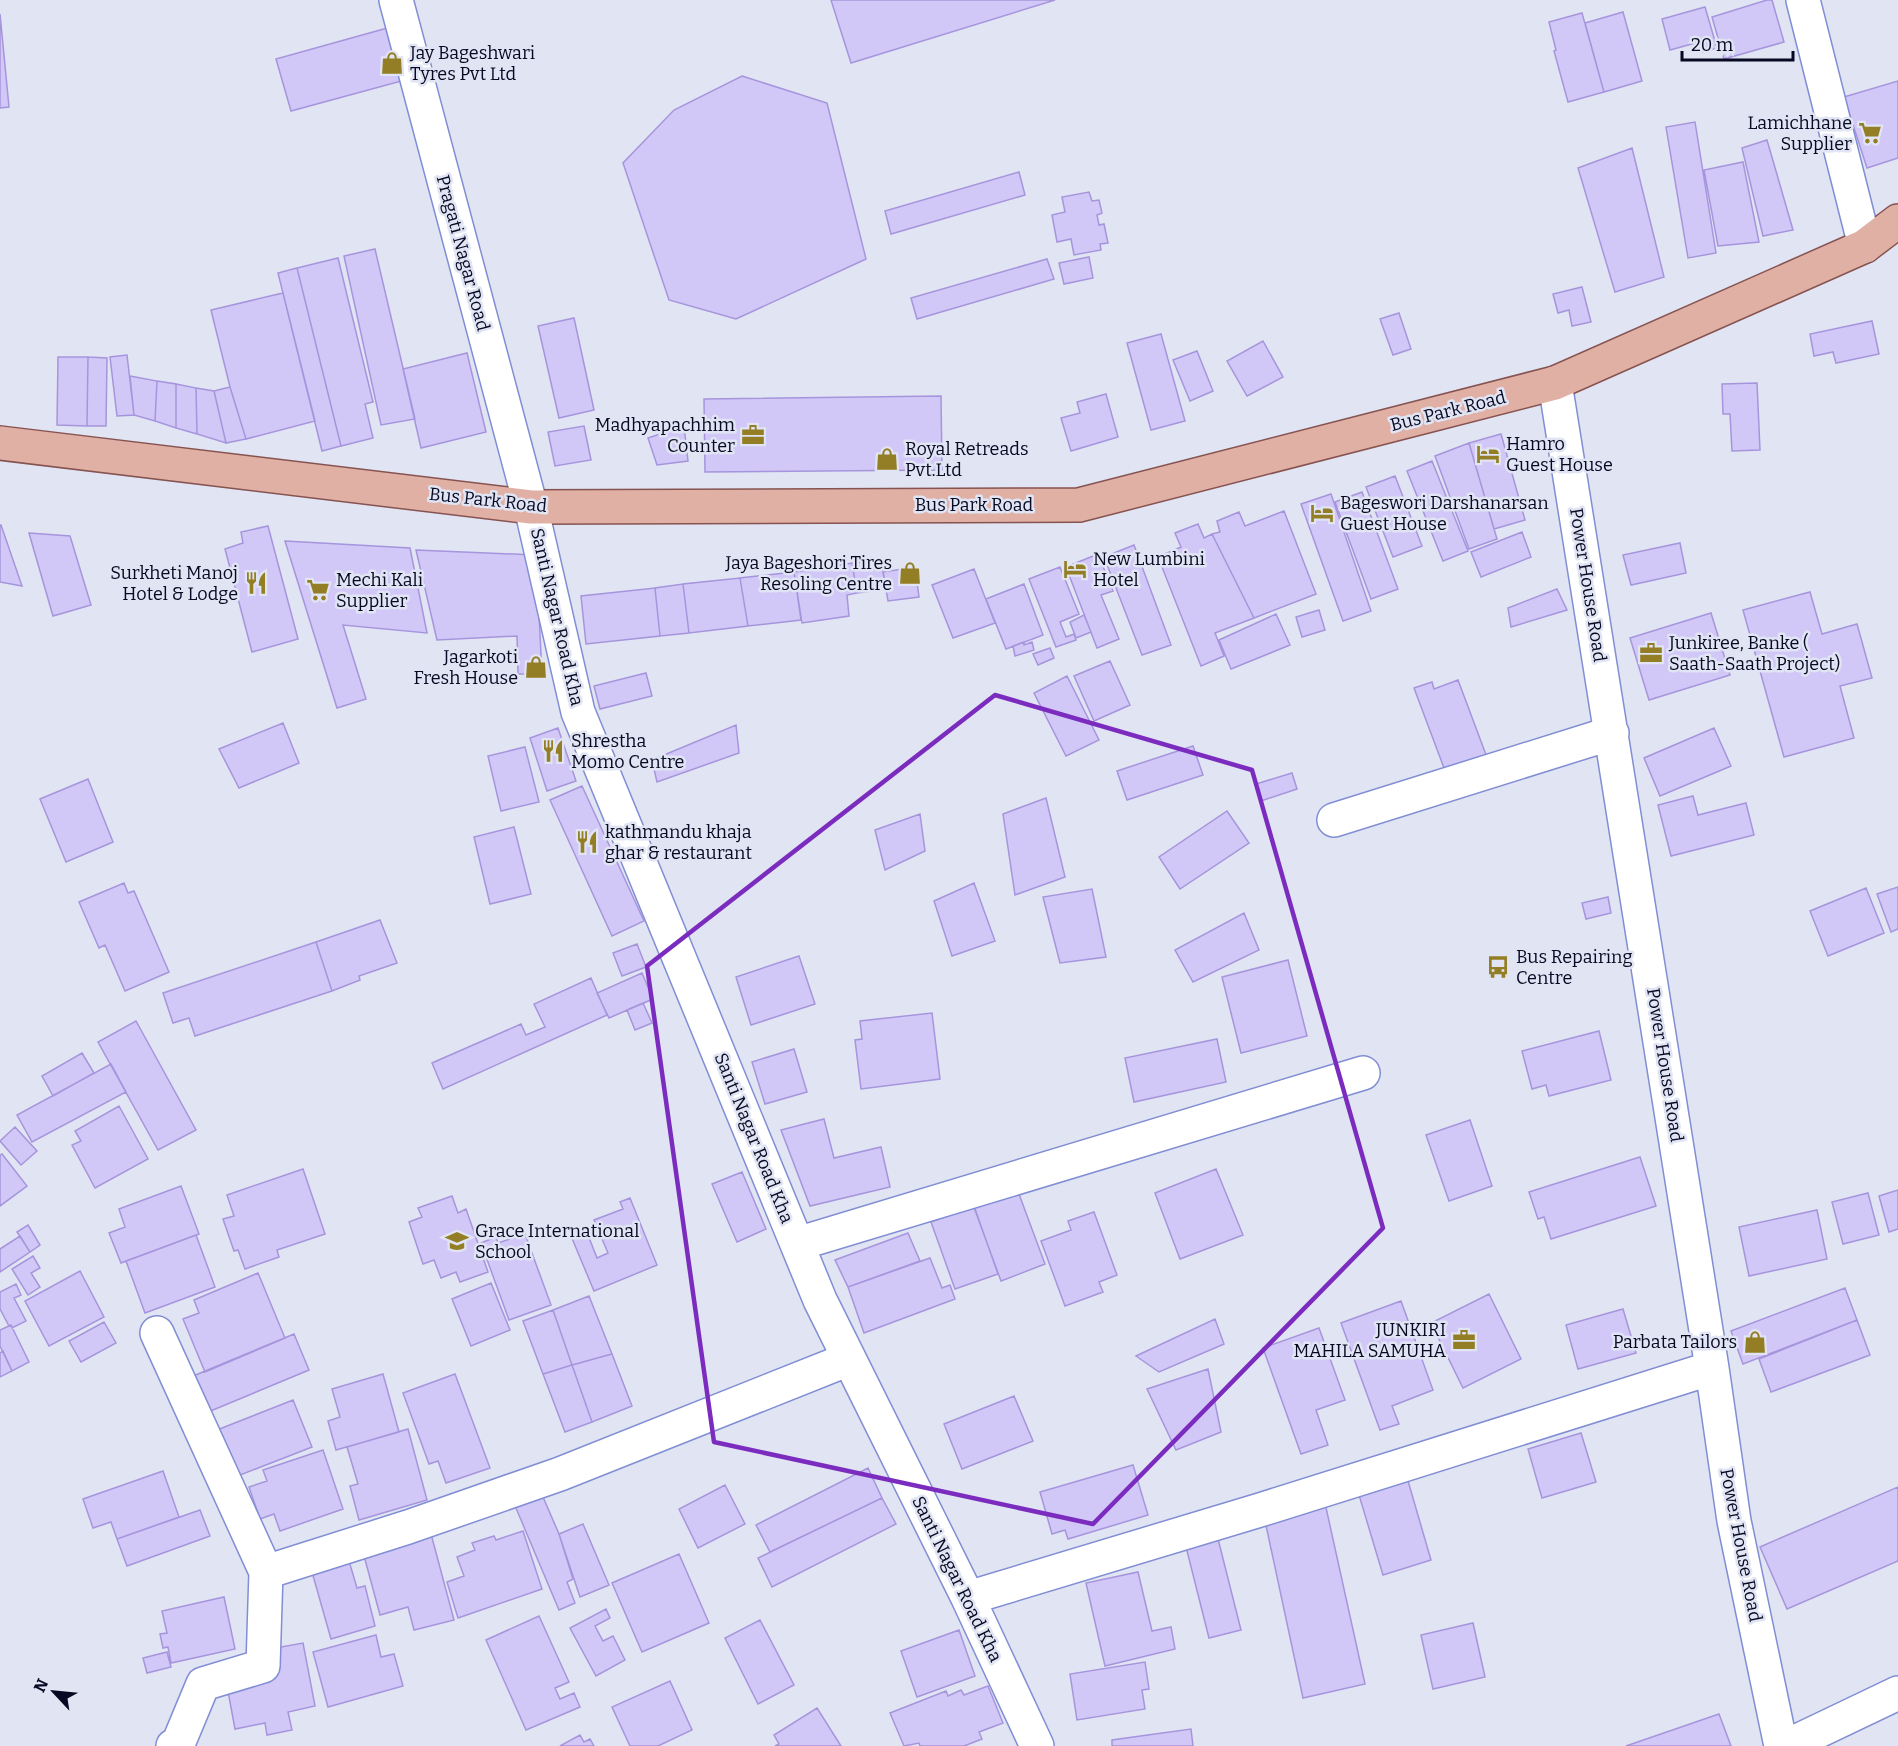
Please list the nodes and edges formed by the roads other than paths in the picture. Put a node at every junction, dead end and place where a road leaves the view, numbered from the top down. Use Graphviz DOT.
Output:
graph roads {
  1 [pos="396,0"];
  2 [pos="1803,0"];
  3 [pos="1898,221"];
  4 [pos="1864,246"];
  5 [pos="1555,383"];
  6 [pos="0,443"];
  7 [pos="531,507"];
  8 [pos="1612,733"];
  9 [pos="1334,820"];
  10 [pos="1363,1073"];
  11 [pos="797,1244"];
  12 [pos="156,1333"];
  13 [pos="849,1359"];
  14 [pos="1712,1368"];
  15 [pos="266,1572"];
  16 [pos="968,1598"];
  17 [pos="1898,1693"];
  18 [pos="1032,1744"];
  19 [pos="176,1745"];
  20 [pos="1781,1746"];
  21 [pos="1787,1746"];
  1 -- 7 [label="street, Pragati Nagar Road"];
  2 -- 4 [label="street"];
  3 -- 4 [label="main road, Bus Park Road"];
  4 -- 5 [label="main road, Bus Park Road"];
  5 -- 7 [label="main road, Bus Park Road"];
  5 -- 8 [label="street, Power House Road"];
  6 -- 7 [label="main road, Bus Park Road"];
  7 -- 11 [label="street, Santi Nagar Road Kha"];
  8 -- 9 [label="street"];
  8 -- 14 [label="street, Power House Road"];
  10 -- 11 [label="street"];
  11 -- 13 [label="street, Santi Nagar Road Kha"];
  12 -- 15 [label="street"];
  13 -- 15 [label="street"];
  13 -- 16 [label="street, Santi Nagar Road Kha"];
  14 -- 16 [label="street"];
  14 -- 20 [label="street, Power House Road"];
  15 -- 19 [label="street"];
  16 -- 18 [label="street, Santi Nagar Road Kha"];
  17 -- 21 [label="street"];
}
